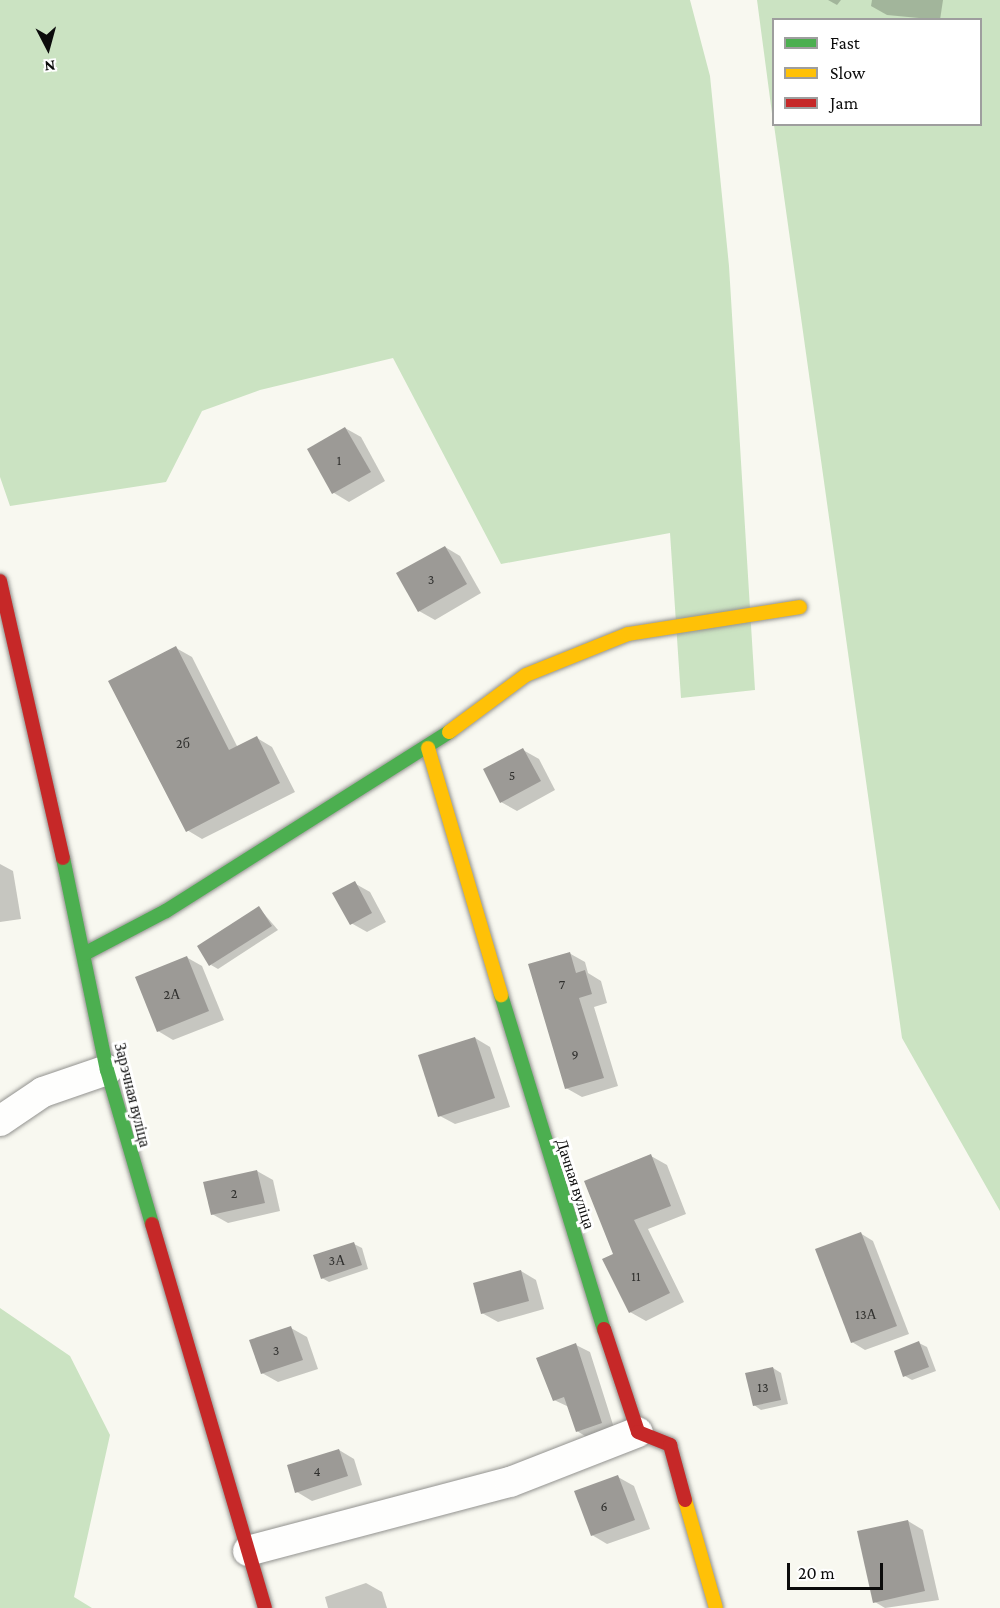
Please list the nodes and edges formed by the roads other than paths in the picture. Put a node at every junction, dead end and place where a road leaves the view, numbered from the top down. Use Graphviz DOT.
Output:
graph roads {
  1 [pos="0,581"];
  2 [pos="800,608"];
  3 [pos="428,748"];
  4 [pos="84,954"];
  5 [pos="107,1070"];
  6 [pos="0,1121"];
  7 [pos="638,1432"];
  8 [pos="248,1551"];
  9 [pos="265,1608"];
  10 [pos="716,1608"];
  1 -- 4 [label="street, Зарэчная вуліца"];
  2 -- 3 [label="street"];
  3 -- 4 [label="street"];
  3 -- 7 [label="street, Дачная вуліца"];
  4 -- 5 [label="street, Зарэчная вуліца"];
  5 -- 6 [label="street"];
  5 -- 8 [label="street, Зарэчная вуліца"];
  7 -- 8 [label="street"];
  7 -- 10 [label="street"];
  8 -- 9 [label="street, Зарэчная вуліца"];
}
